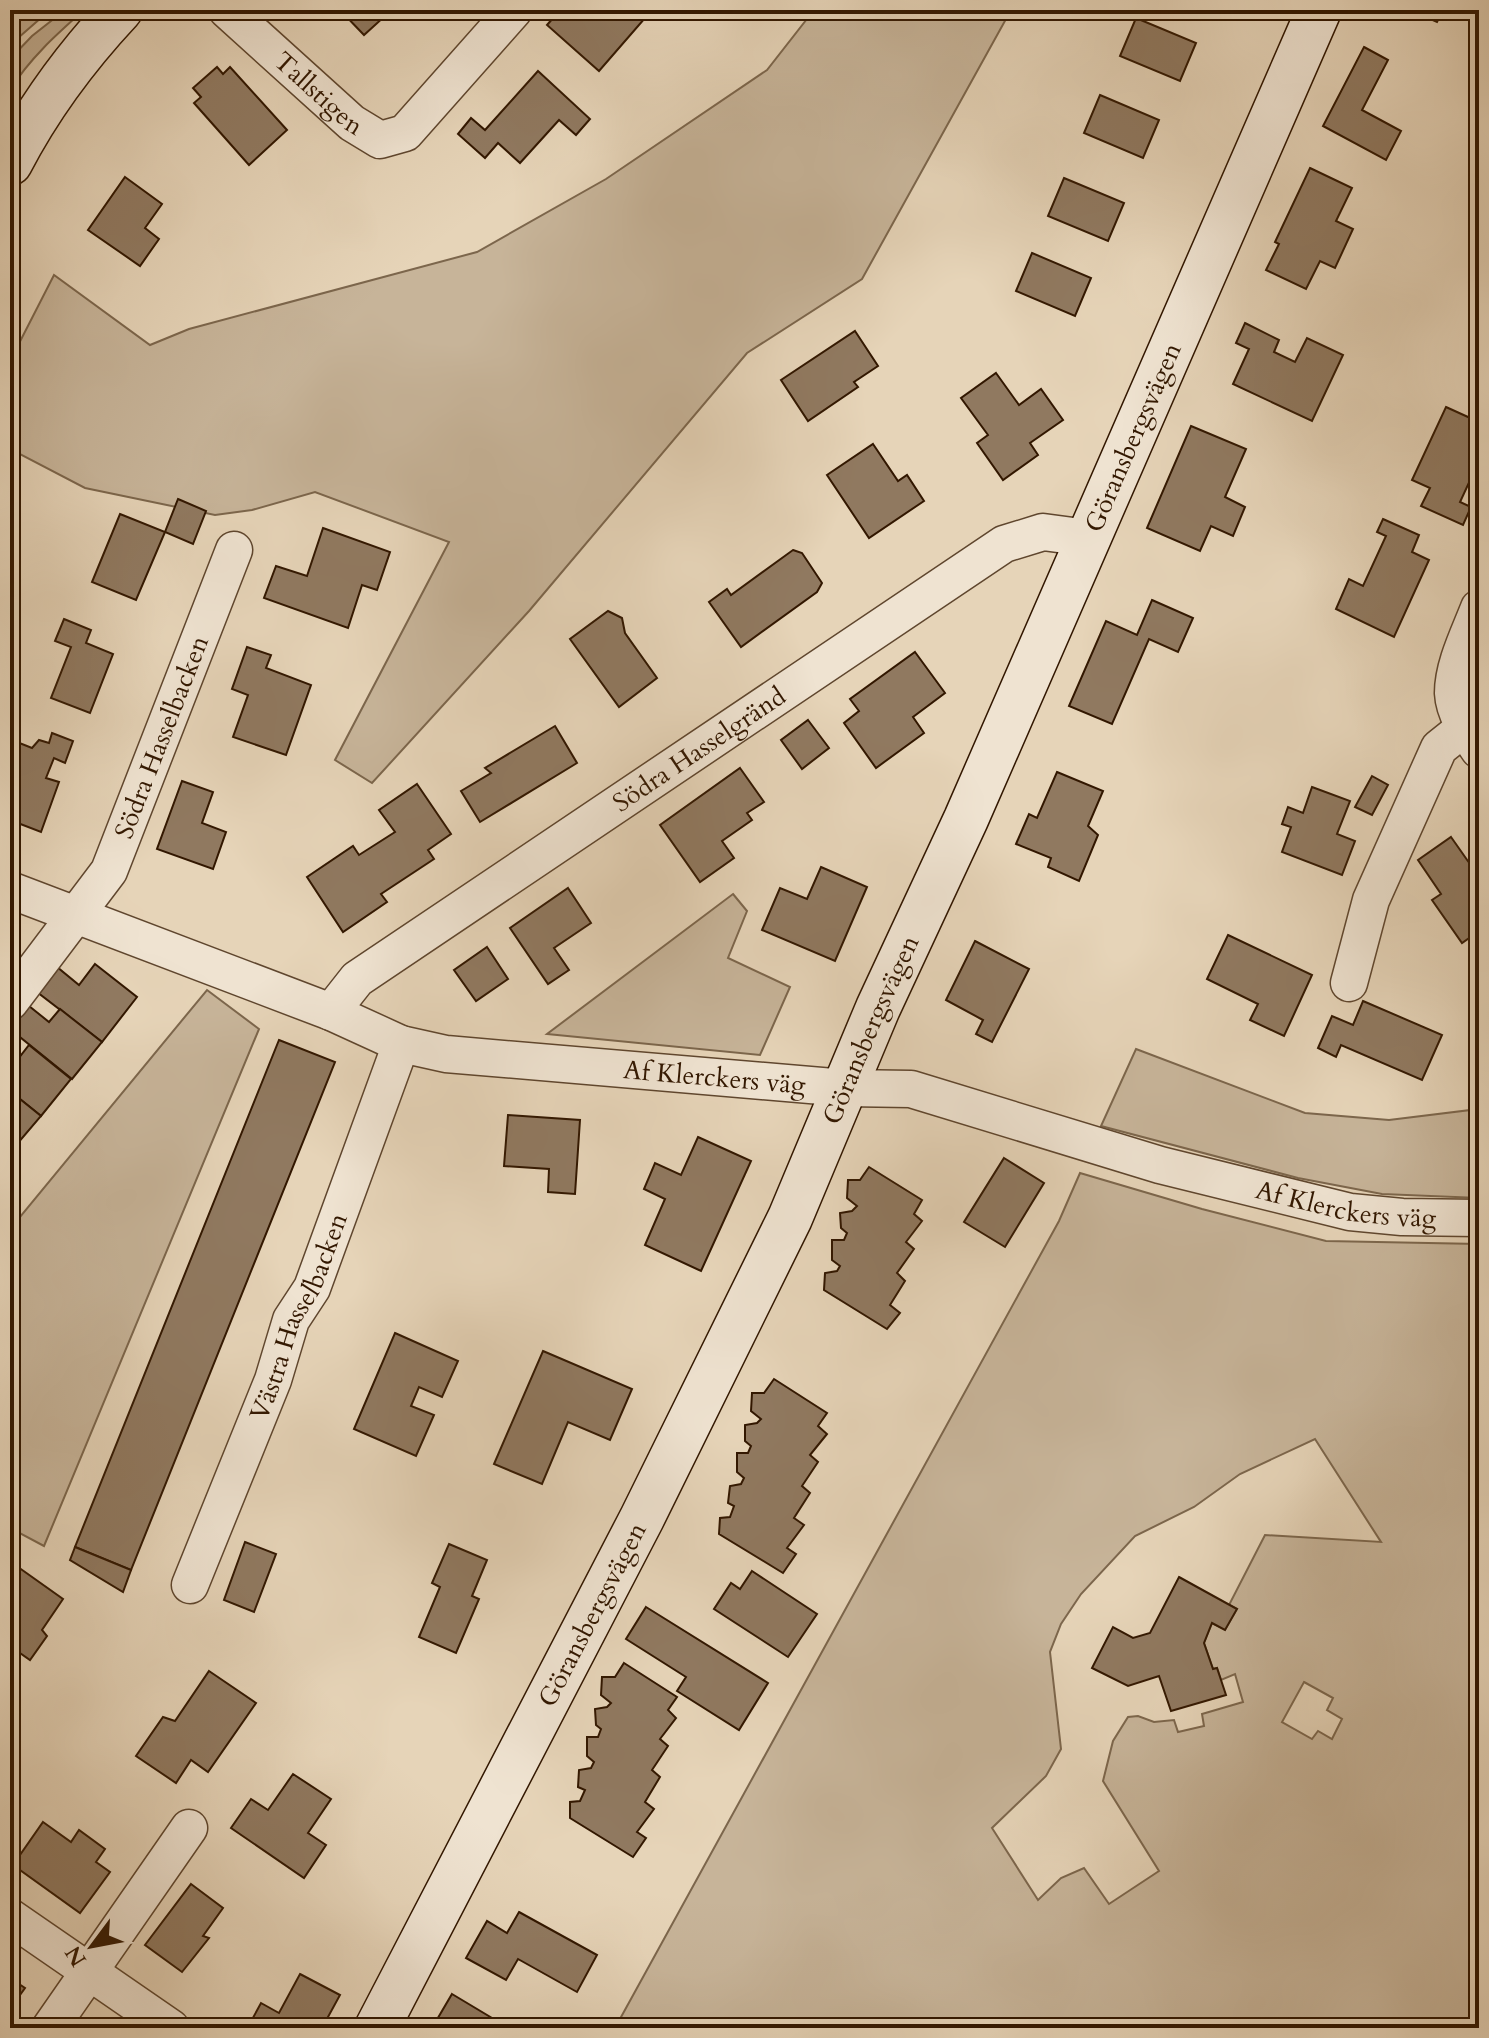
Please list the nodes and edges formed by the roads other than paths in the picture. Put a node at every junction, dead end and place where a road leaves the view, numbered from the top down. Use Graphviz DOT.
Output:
graph roads {
  1 [pos="120,10"];
  2 [pos="227,10"];
  3 [pos="514,10"];
  4 [pos="1319,10"];
  5 [pos="10,163"];
  6 [pos="1088,538"];
  7 [pos="234,550"];
  8 [pos="1479,608"];
  9 [pos="1472,739"];
  10 [pos="10,890"];
  11 [pos="75,917"];
  12 [pos="1349,983"];
  13 [pos="10,1002"];
  14 [pos="331,1012"];
  15 [pos="401,1044"];
  16 [pos="845,1088"];
  17 [pos="1479,1218"];
  18 [pos="190,1585"];
  19 [pos="189,1828"];
  20 [pos="10,1917"];
  21 [pos="90,1972"];
  22 [pos="50,2028"];
  23 [pos="171,2028"];
  24 [pos="377,2028"];
  1 -- 5 [label="street"];
  2 -- 3 [label="street, Tallstigen"];
  4 -- 6 [label="street, Göransbergsvägen"];
  6 -- 14 [label="street, Södra Hasselgränd"];
  6 -- 16 [label="street, Göransbergsvägen"];
  7 -- 11 [label="street, Södra Hasselbacken"];
  8 -- 9 [label="street"];
  9 -- 12 [label="street"];
  10 -- 11 [label="street, Af Klerckers väg"];
  11 -- 13 [label="street, Södra Hasselbacken"];
  11 -- 14 [label="street, Af Klerckers väg"];
  14 -- 15 [label="street, Af Klerckers väg"];
  15 -- 16 [label="street, Af Klerckers väg"];
  15 -- 18 [label="street, Västra Hasselbacken"];
  16 -- 17 [label="street, Af Klerckers väg"];
  16 -- 24 [label="street, Göransbergsvägen"];
  19 -- 21 [label="street"];
  20 -- 21 [label="street"];
  21 -- 22 [label="street"];
  21 -- 23 [label="street"];
}
